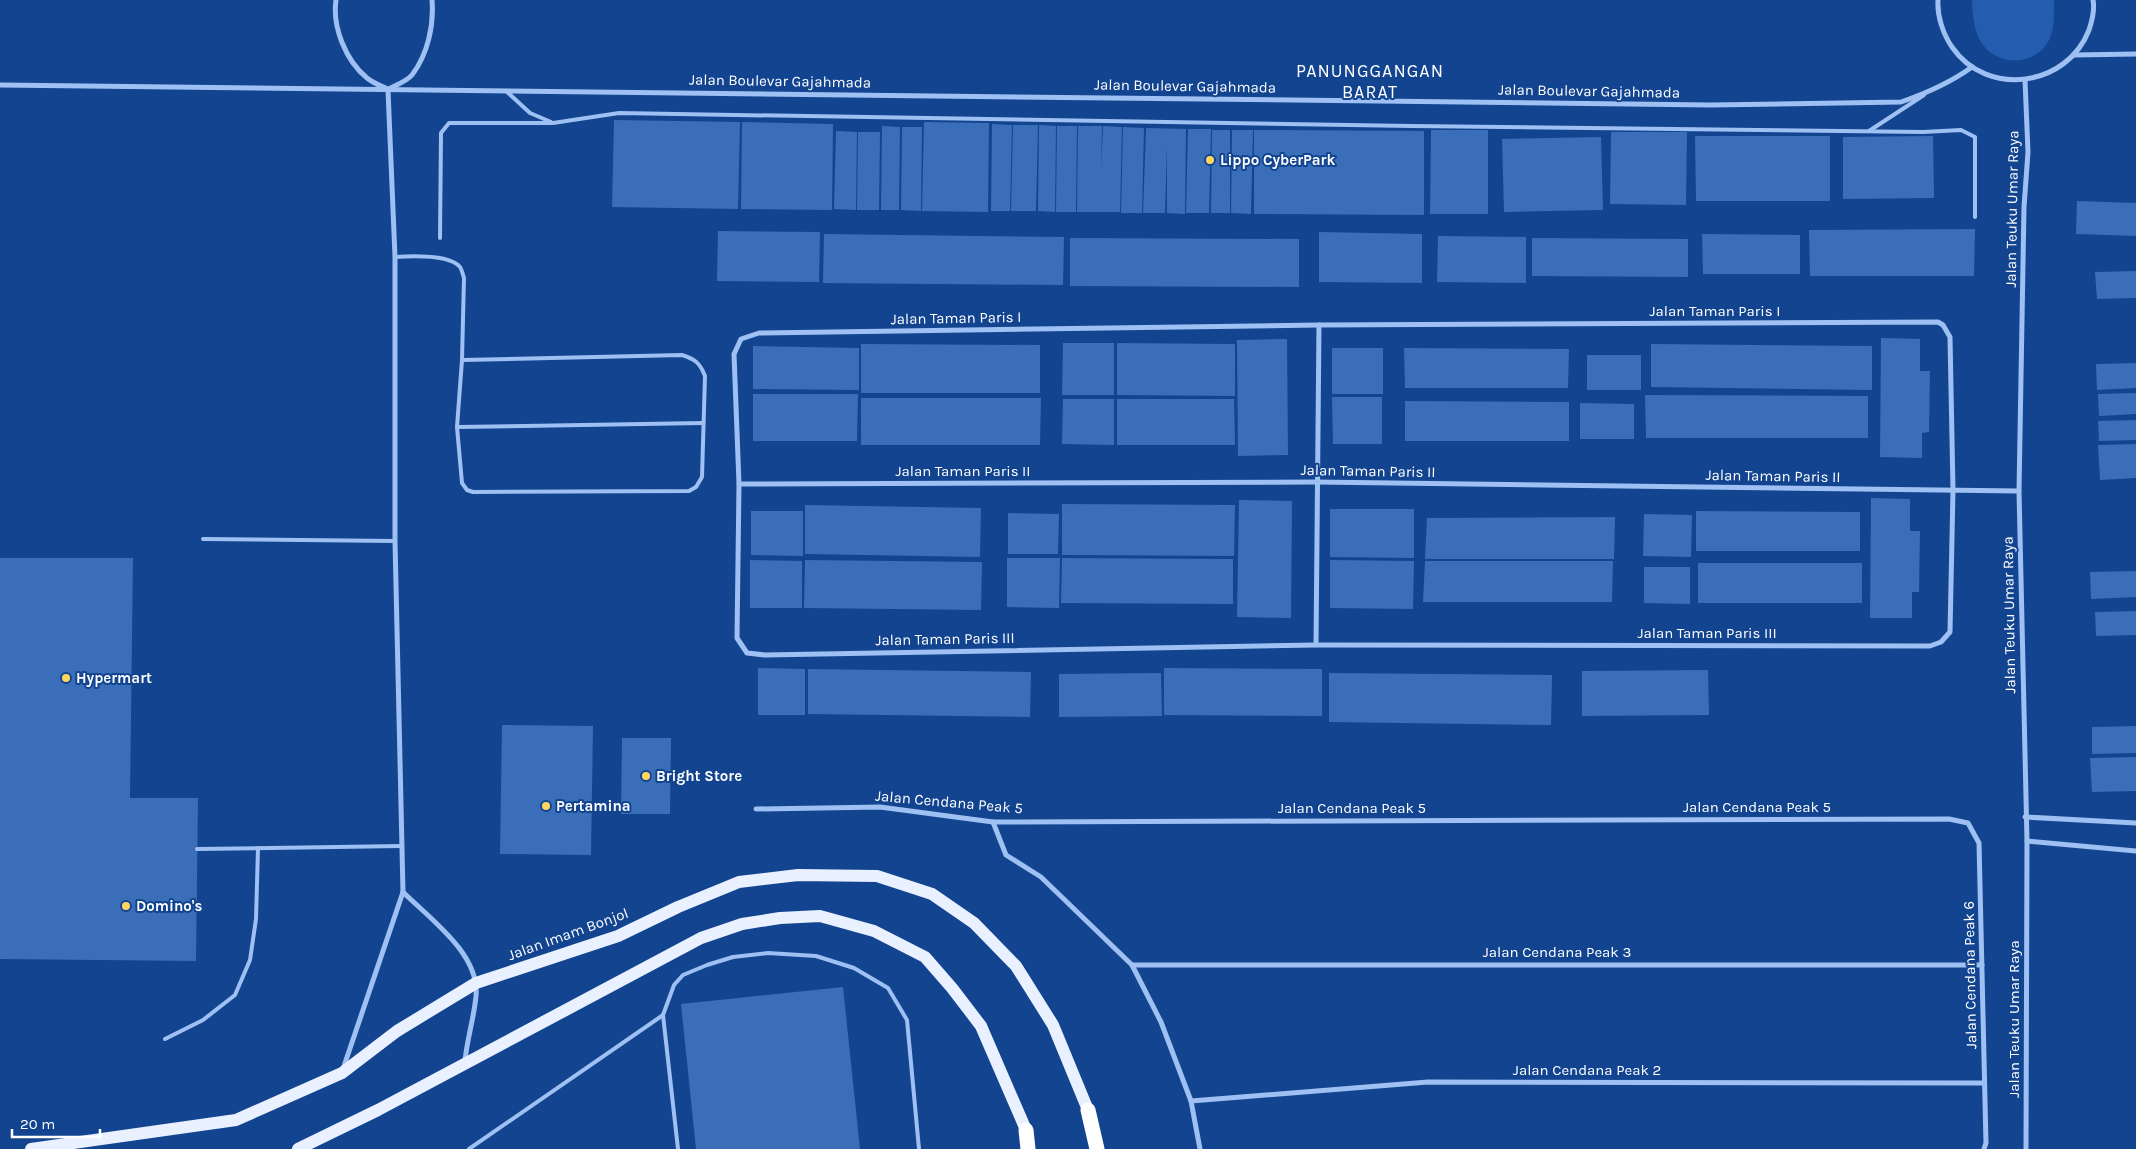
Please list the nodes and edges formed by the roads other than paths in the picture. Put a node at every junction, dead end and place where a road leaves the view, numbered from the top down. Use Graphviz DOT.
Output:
graph roads {
  1 [pos="336,0"];
  2 [pos="432,0"];
  3 [pos="1938,0"];
  4 [pos="2094,0"];
  5 [pos="2136,54"];
  6 [pos="2074,55"];
  7 [pos="1972,67"];
  8 [pos="2025,80"];
  9 [pos="0,86"];
  10 [pos="388,90"];
  11 [pos="505,90"];
  12 [pos="1928,93"];
  13 [pos="554,123"];
  14 [pos="1869,131"];
  15 [pos="1975,217"];
  16 [pos="440,238"];
  17 [pos="395,257"];
  18 [pos="1319,325"];
  19 [pos="462,360"];
  20 [pos="703,423"];
  21 [pos="457,427"];
  22 [pos="1316,482"];
  23 [pos="739,484"];
  24 [pos="1953,490"];
  25 [pos="2020,491"];
  26 [pos="203,538"];
  27 [pos="395,541"];
  28 [pos="1316,645"];
  29 [pos="756,809"];
  30 [pos="2025,817"];
  31 [pos="1949,819"];
  32 [pos="993,822"];
  33 [pos="2136,823"];
  34 [pos="2027,842"];
  35 [pos="401,846"];
  36 [pos="258,848"];
  37 [pos="197,849"];
  38 [pos="2136,851"];
  39 [pos="403,892"];
  40 [pos="1132,965"];
  41 [pos="1982,965"];
  42 [pos="476,983"];
  43 [pos="663,1015"];
  44 [pos="165,1039"];
  45 [pos="465,1064"];
  46 [pos="342,1073"];
  47 [pos="1984,1083"];
  48 [pos="1191,1101"];
  49 [pos="1088,1110"];
  50 [pos="1026,1130"];
  51 [pos="31,1149"];
  52 [pos="298,1149"];
  53 [pos="469,1149"];
  54 [pos="678,1149"];
  55 [pos="919,1149"];
  56 [pos="1028,1149"];
  57 [pos="1097,1149"];
  58 [pos="1200,1149"];
  59 [pos="1984,1149"];
  60 [pos="2026,1149"];
  1 -- 10 [label="street"];
  2 -- 10 [label="street"];
  3 -- 7 [label="street"];
  4 -- 6 [label="street"];
  5 -- 6 [label="street"];
  6 -- 8 [label="street"];
  7 -- 8 [label="street"];
  7 -- 12 [label="street, Jalan Boulevar Gajahmada"];
  8 -- 25 [label="street, Jalan Teuku Umar Raya"];
  9 -- 10 [label="street, Jalan Boulevar Gajahmada"];
  10 -- 11 [label="street, Jalan Boulevar Gajahmada"];
  10 -- 17 [label="street"];
  11 -- 12 [label="street, Jalan Boulevar Gajahmada"];
  11 -- 13 [label="lane"];
  12 -- 14 [label="lane"];
  13 -- 14 [label="lane"];
  13 -- 16 [label="lane"];
  14 -- 15 [label="lane"];
  17 -- 19 [label="lane"];
  17 -- 27 [label="street"];
  18 -- 22 [label="street"];
  18 -- 23 [label="street, Jalan Taman Paris I"];
  18 -- 24 [label="street, Jalan Taman Paris I"];
  19 -- 20 [label="lane"];
  19 -- 21 [label="lane"];
  20 -- 21 [label="lane"];
  20 -- 21 [label="lane"];
  22 -- 23 [label="street, Jalan Taman Paris II"];
  22 -- 24 [label="street, Jalan Taman Paris II"];
  22 -- 28 [label="street"];
  23 -- 28 [label="street, Jalan Taman Paris III"];
  24 -- 25 [label="street, Jalan Taman Paris II"];
  24 -- 28 [label="street, Jalan Taman Paris III"];
  25 -- 30 [label="street, Jalan Teuku Umar Raya"];
  26 -- 27 [label="lane"];
  27 -- 35 [label="street"];
  29 -- 32 [label="street, Jalan Cendana Peak 5"];
  30 -- 33 [label="street"];
  30 -- 34 [label="street, Jalan Teuku Umar Raya"];
  31 -- 32 [label="street, Jalan Cendana Peak 5"];
  31 -- 41 [label="street, Jalan Cendana Peak 6"];
  32 -- 40 [label="street"];
  34 -- 38 [label="street"];
  34 -- 60 [label="street, Jalan Teuku Umar Raya"];
  35 -- 36 [label="lane"];
  35 -- 39 [label="street"];
  36 -- 37 [label="lane"];
  36 -- 44 [label="lane"];
  39 -- 42 [label="street"];
  39 -- 46 [label="street"];
  40 -- 41 [label="street, Jalan Cendana Peak 3"];
  40 -- 48 [label="street"];
  41 -- 47 [label="street, Jalan Cendana Peak 6"];
  42 -- 45 [label="street"];
  42 -- 46 [label="main road, Jalan Imam Bonjol"];
  42 -- 49 [label="main road, Jalan Imam Bonjol"];
  43 -- 53 [label="lane"];
  43 -- 54 [label="lane"];
  43 -- 55 [label="lane"];
  45 -- 50 [label="main road"];
  45 -- 52 [label="main road"];
  46 -- 51 [label="main road, Jalan Imam Bonjol"];
  47 -- 48 [label="street, Jalan Cendana Peak 2"];
  47 -- 59 [label="street, Jalan Cendana Peak 6"];
  48 -- 58 [label="street"];
  49 -- 57 [label="highway"];
  50 -- 56 [label="highway"];
}
